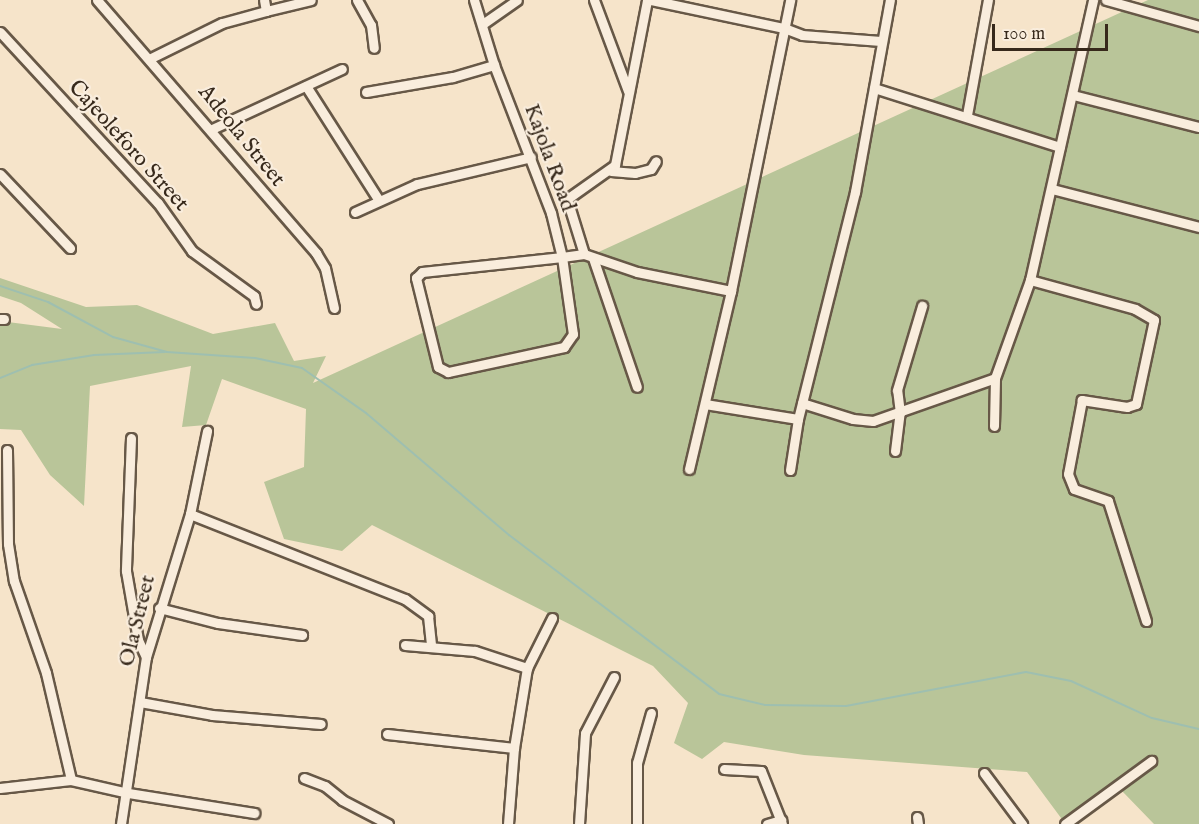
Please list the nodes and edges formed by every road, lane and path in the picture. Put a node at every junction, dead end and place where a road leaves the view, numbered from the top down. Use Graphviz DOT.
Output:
graph roads {
  1 [pos="97,0"];
  2 [pos="264,0"];
  3 [pos="311,0"];
  4 [pos="357,0"];
  5 [pos="474,0"];
  6 [pos="517,0"];
  7 [pos="594,0"];
  8 [pos="646,0"];
  9 [pos="651,0"];
  10 [pos="790,0"];
  11 [pos="890,0"];
  12 [pos="988,0"];
  13 [pos="1094,0"];
  14 [pos="1106,0"];
  15 [pos="266,10"];
  16 [pos="484,23"];
  17 [pos="1199,26"];
  18 [pos="784,28"];
  19 [pos="0,32"];
  20 [pos="881,41"];
  21 [pos="374,48"];
  22 [pos="149,59"];
  23 [pos="494,65"];
  24 [pos="342,69"];
  25 [pos="306,86"];
  26 [pos="874,88"];
  27 [pos="366,92"];
  28 [pos="628,92"];
  29 [pos="1073,95"];
  30 [pos="967,115"];
  31 [pos="1199,127"];
  32 [pos="212,129"];
  33 [pos="1060,147"];
  34 [pos="531,157"];
  35 [pos="656,161"];
  36 [pos="611,171"];
  37 [pos="0,174"];
  38 [pos="1052,189"];
  39 [pos="378,199"];
  40 [pos="355,212"];
  41 [pos="1199,227"];
  42 [pos="69,248"];
  43 [pos="562,256"];
  44 [pos="589,256"];
  45 [pos="1030,280"];
  46 [pos="731,291"];
  47 [pos="256,304"];
  48 [pos="922,306"];
  49 [pos="334,308"];
  50 [pos="995,378"];
  51 [pos="637,387"];
  52 [pos="802,403"];
  53 [pos="705,404"];
  54 [pos="900,412"];
  55 [pos="798,419"];
  56 [pos="994,426"];
  57 [pos="207,431"];
  58 [pos="131,438"];
  59 [pos="7,450"];
  60 [pos="895,451"];
  61 [pos="689,469"];
  62 [pos="790,470"];
  63 [pos="190,514"];
  64 [pos="159,608"];
  65 [pos="552,618"];
  66 [pos="1146,621"];
  67 [pos="302,635"];
  68 [pos="405,645"];
  69 [pos="431,647"];
  70 [pos="146,657"];
  71 [pos="527,668"];
  72 [pos="614,677"];
  73 [pos="140,702"];
  74 [pos="651,713"];
  75 [pos="321,723"];
  76 [pos="387,734"];
  77 [pos="514,748"];
  78 [pos="1151,761"];
  79 [pos="724,769"];
  80 [pos="984,773"];
  81 [pos="304,778"];
  82 [pos="71,780"];
  83 [pos="0,788"];
  84 [pos="128,793"];
  85 [pos="254,813"];
  86 [pos="782,822"];
  87 [pos="121,824"];
  88 [pos="388,824"];
  89 [pos="508,824"];
  90 [pos="579,824"];
  91 [pos="637,824"];
  92 [pos="767,824"];
  93 [pos="1022,824"];
  94 [pos="1065,824"];
  1 -- 22 [label="street, Adeola Street"];
  2 -- 15 [label="street"];
  3 -- 15 [label="street"];
  4 -- 21 [label="street"];
  5 -- 16 [label="street, Kajola Road"];
  6 -- 16 [label="street"];
  7 -- 28 [label="street"];
  8 -- 28 [label="street"];
  9 -- 18 [label="street"];
  10 -- 18 [label="street"];
  11 -- 20 [label="street"];
  12 -- 30 [label="street"];
  13 -- 29 [label="street"];
  14 -- 17 [label="street"];
  15 -- 22 [label="street"];
  16 -- 23 [label="street, Kajola Road"];
  18 -- 20 [label="street"];
  18 -- 46 [label="street"];
  19 -- 47 [label="street, Cajeoleforo Street"];
  20 -- 26 [label="street"];
  22 -- 32 [label="street, Adeola Street"];
  23 -- 27 [label="street"];
  23 -- 34 [label="street, Kajola Road"];
  24 -- 25 [label="street"];
  25 -- 32 [label="street"];
  25 -- 39 [label="street"];
  26 -- 30 [label="street"];
  26 -- 52 [label="street"];
  28 -- 36 [label="street"];
  29 -- 31 [label="street"];
  29 -- 33 [label="street"];
  30 -- 33 [label="street"];
  32 -- 49 [label="street, Adeola Street"];
  33 -- 38 [label="street"];
  34 -- 39 [label="street"];
  34 -- 43 [label="street, Kajola Road"];
  35 -- 36 [label="street"];
  36 -- 44 [label="street"];
  37 -- 42 [label="street"];
  38 -- 41 [label="street"];
  38 -- 45 [label="street"];
  39 -- 40 [label="street"];
  43 -- 43 [label="street, Kajola Road"];
  43 -- 44 [label="street"];
  44 -- 46 [label="street"];
  44 -- 51 [label="street"];
  45 -- 50 [label="street"];
  45 -- 66 [label="street"];
  46 -- 53 [label="street"];
  48 -- 54 [label="street"];
  50 -- 54 [label="street"];
  50 -- 56 [label="street"];
  52 -- 54 [label="street"];
  52 -- 55 [label="street"];
  53 -- 55 [label="street"];
  53 -- 61 [label="street"];
  54 -- 60 [label="street"];
  55 -- 62 [label="street"];
  57 -- 63 [label="street, Ola Street"];
  58 -- 70 [label="street"];
  59 -- 82 [label="street"];
  63 -- 64 [label="street, Ola Street"];
  63 -- 69 [label="street"];
  64 -- 67 [label="street"];
  64 -- 70 [label="street, Ola Street"];
  65 -- 71 [label="street"];
  68 -- 69 [label="street"];
  69 -- 71 [label="street"];
  70 -- 73 [label="street, Ola Street"];
  71 -- 77 [label="street"];
  72 -- 90 [label="street"];
  73 -- 75 [label="street"];
  73 -- 84 [label="street, Ola Street"];
  74 -- 91 [label="street"];
  76 -- 77 [label="street"];
  77 -- 89 [label="street"];
  78 -- 94 [label="street"];
  79 -- 86 [label="street"];
  80 -- 93 [label="street"];
  81 -- 88 [label="street"];
  82 -- 83 [label="street"];
  82 -- 84 [label="street"];
  84 -- 85 [label="street"];
  84 -- 87 [label="street, Ola Street"];
  86 -- 92 [label="street"];
}
